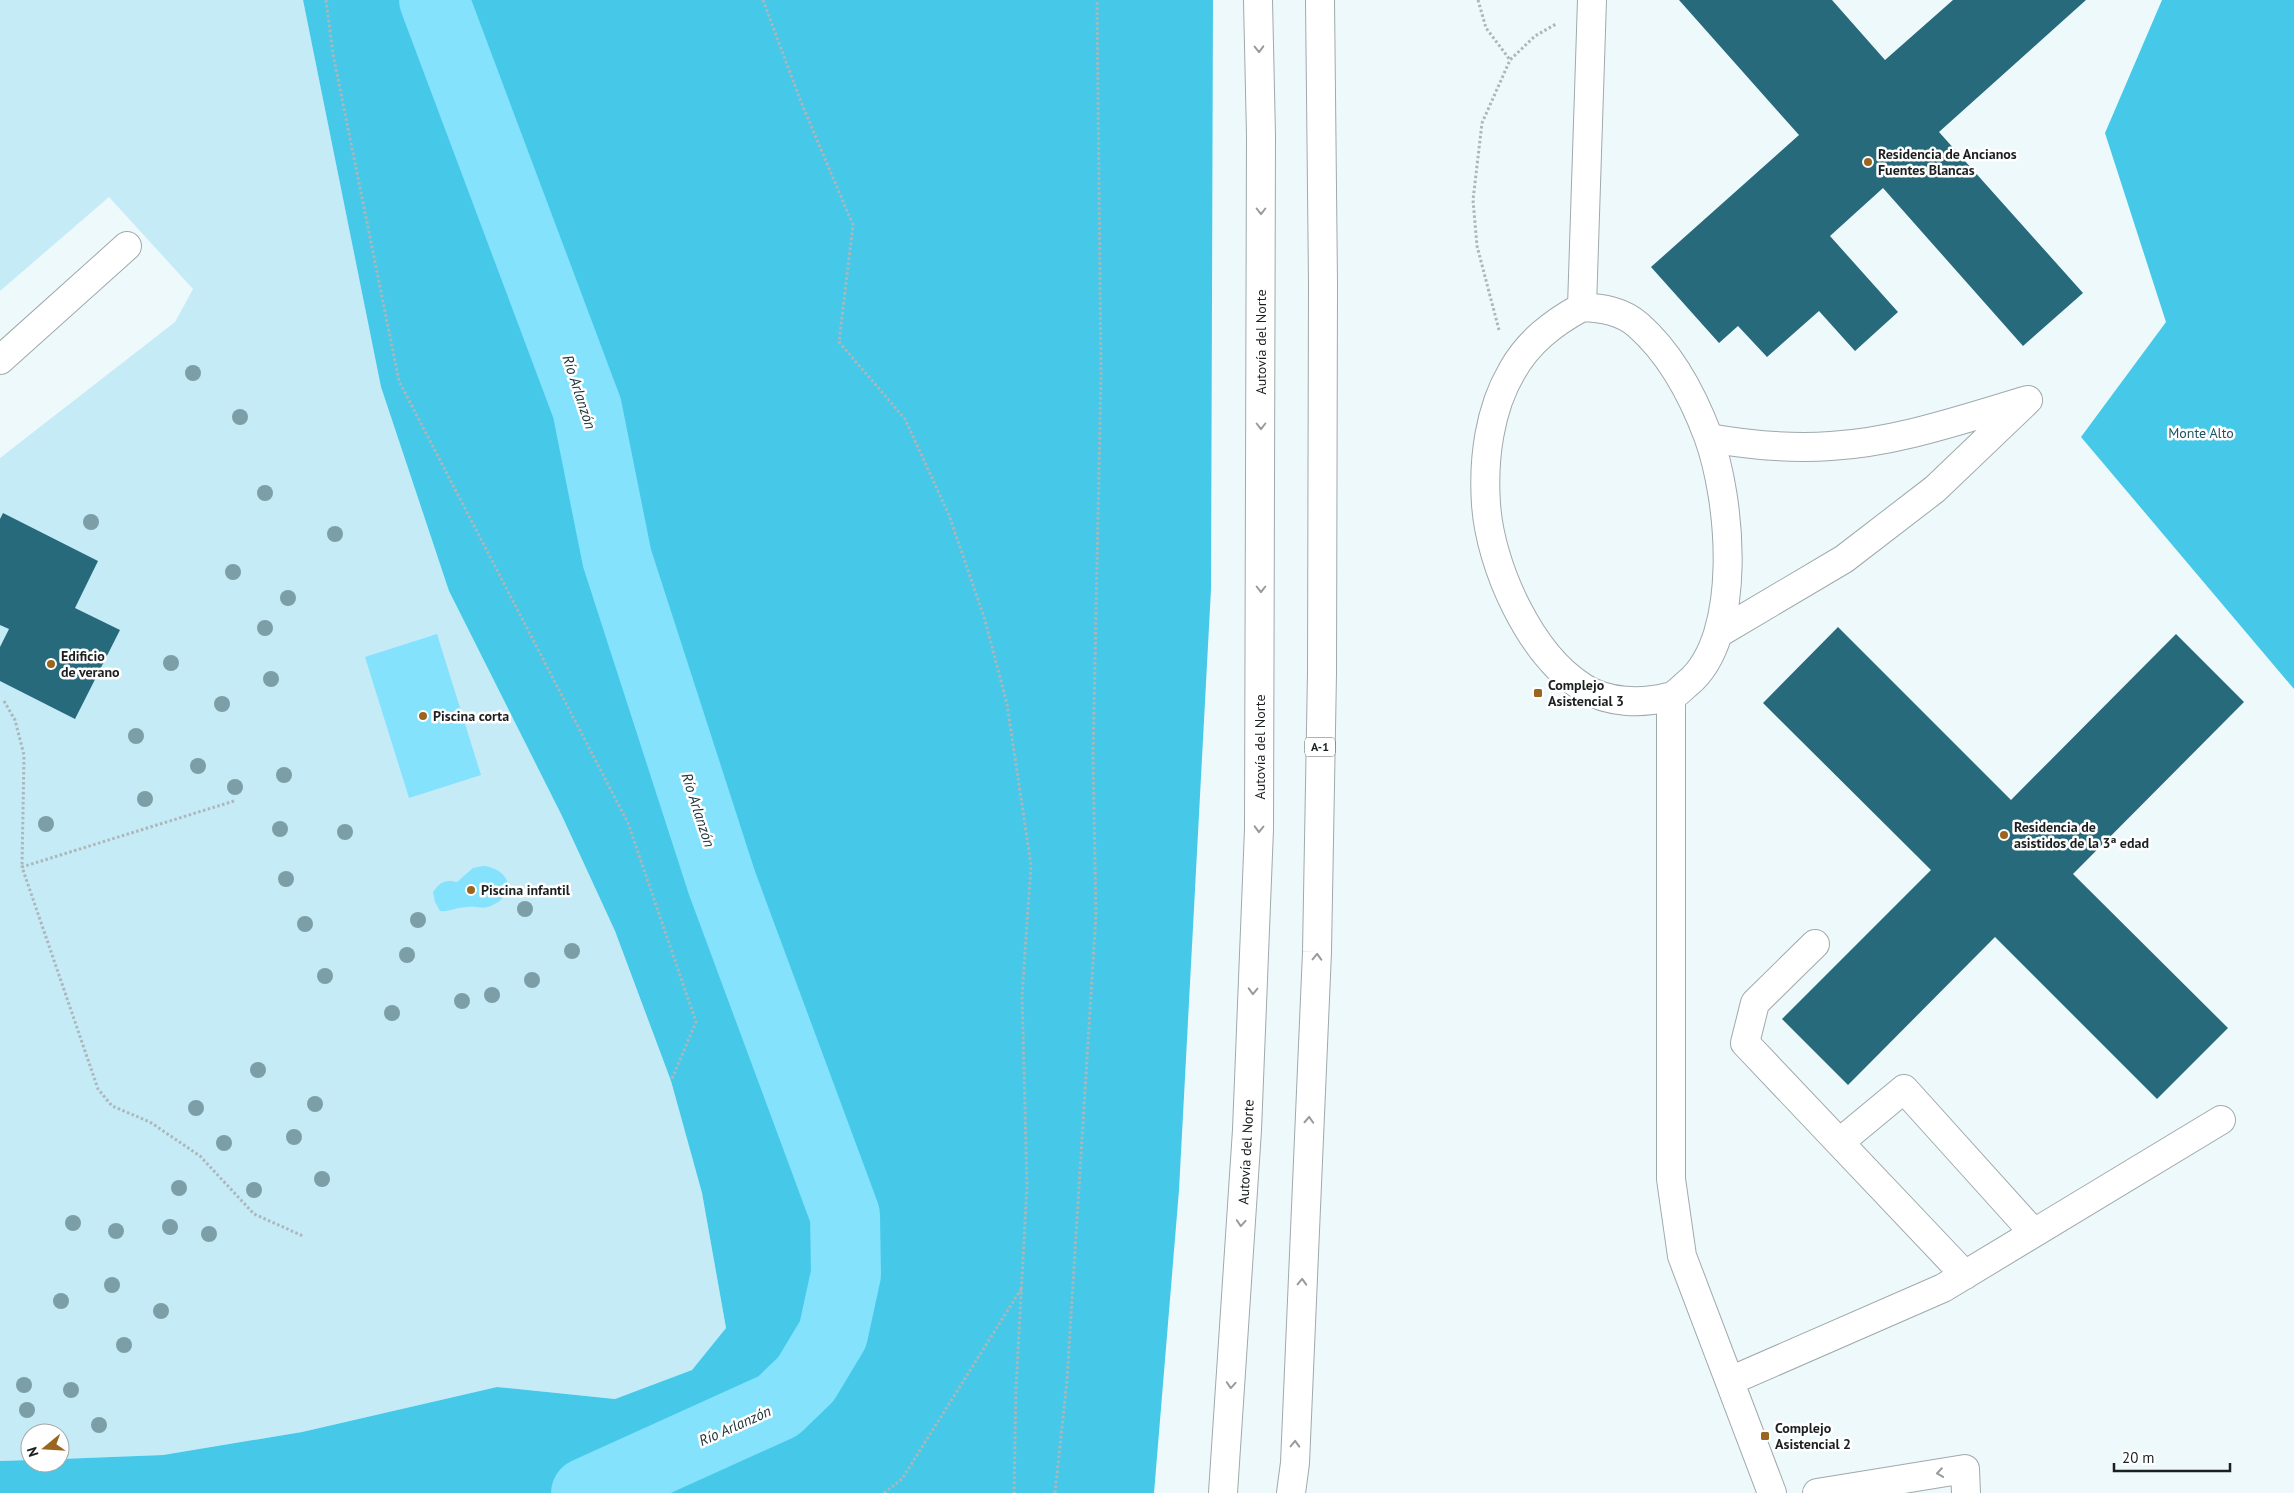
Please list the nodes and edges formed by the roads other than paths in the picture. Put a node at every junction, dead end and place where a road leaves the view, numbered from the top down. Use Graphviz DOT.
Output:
graph roads {
  1 [pos="1258,0"];
  2 [pos="1320,0"];
  3 [pos="1592,1"];
  4 [pos="128,246"];
  5 [pos="1582,307"];
  6 [pos="0,360"];
  7 [pos="1709,438"];
  8 [pos="1719,632"];
  9 [pos="1671,697"];
  10 [pos="1815,944"];
  11 [pos="2221,1120"];
  12 [pos="1840,1142"];
  13 [pos="2033,1232"];
  14 [pos="1965,1275"];
  15 [pos="1730,1381"];
  16 [pos="1223,1493"];
  17 [pos="1291,1493"];
  18 [pos="1772,1493"];
  19 [pos="1817,1493"];
  20 [pos="1966,1493"];
  1 -- 16 [label="main road, Autovía del Norte, one-way"];
  17 -- 2 [label="main road, A-1, one-way"];
  3 -- 5 [label="main road"];
  4 -- 6 [label="main road"];
  5 -- 7 [label="main road"];
  5 -- 9 [label="main road"];
  7 -- 8 [label="main road"];
  7 -- 8 [label="main road"];
  8 -- 9 [label="main road"];
  9 -- 15 [label="main road"];
  10 -- 12 [label="main road"];
  11 -- 13 [label="main road"];
  12 -- 13 [label="main road"];
  12 -- 14 [label="main road"];
  13 -- 14 [label="main road"];
  14 -- 15 [label="main road"];
  15 -- 18 [label="main road"];
  20 -- 19 [label="main road, one-way"];
}
